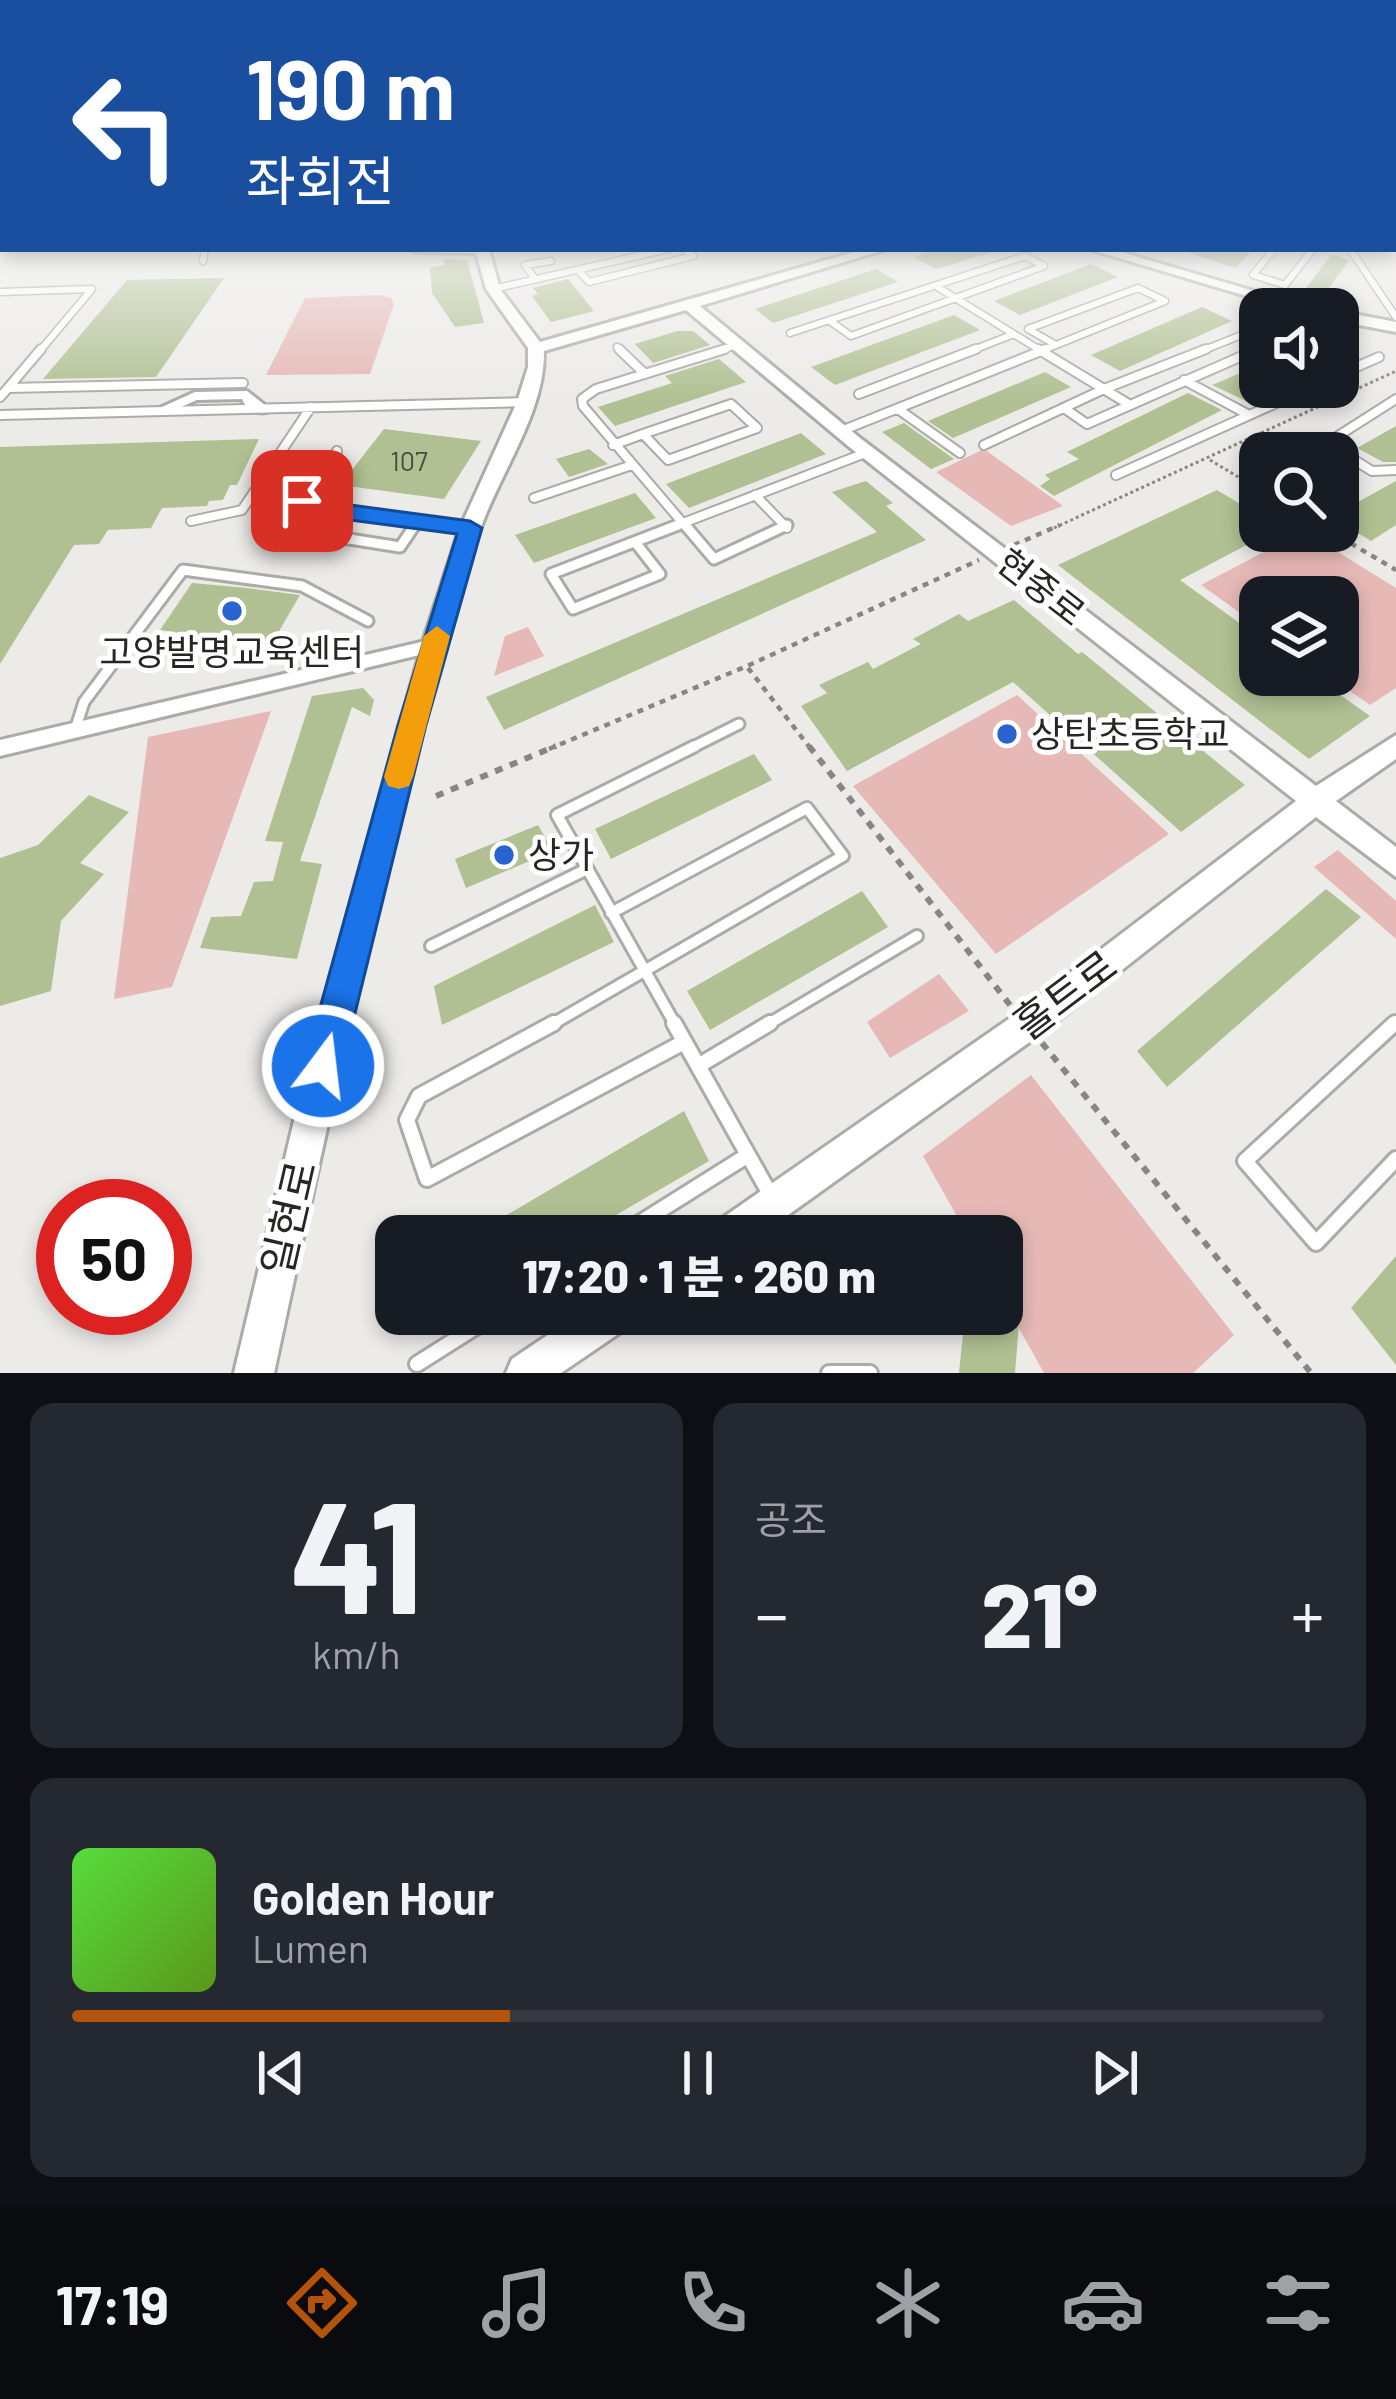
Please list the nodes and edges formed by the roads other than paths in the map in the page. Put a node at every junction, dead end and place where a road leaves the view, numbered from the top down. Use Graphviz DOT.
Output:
graph roads {
  1 [pos="489,274"];
  2 [pos="531,274"];
  3 [pos="557,274"];
  4 [pos="582,274"];
  5 [pos="619,274"];
  6 [pos="795,274"];
  7 [pos="976,274"];
  8 [pos="1023,274"];
  9 [pos="1184,274"];
  10 [pos="1254,274"];
  11 [pos="1294,274"];
  12 [pos="1366,274"];
  13 [pos="535,279"];
  14 [pos="939,288"];
  15 [pos="493,289"];
  16 [pos="1239,290"];
  17 [pos="0,292"];
  18 [pos="957,300"];
  19 [pos="690,305"];
  20 [pos="1396,317"];
  21 [pos="1359,320"];
  22 [pos="830,321"];
  23 [pos="1396,327"];
  24 [pos="790,333"];
  25 [pos="1014,334"];
  26 [pos="1239,336"];
  27 [pos="737,345"];
  28 [pos="1056,345"];
  29 [pos="617,347"];
  30 [pos="536,348"];
  31 [pos="1041,351"];
  32 [pos="1239,355"];
  33 [pos="1379,356"];
  34 [pos="1359,365"];
  35 [pos="644,374"];
  36 [pos="1184,380"];
  37 [pos="242,382"];
  38 [pos="8,388"];
  39 [pos="1104,389"];
  40 [pos="859,394"];
  41 [pos="0,397"];
  42 [pos="1396,399"];
  43 [pos="526,402"];
  44 [pos="1130,405"];
  45 [pos="310,407"];
  46 [pos="1064,408"];
  47 [pos="1265,408"];
  48 [pos="261,409"];
  49 [pos="898,409"];
  50 [pos="160,411"];
  51 [pos="0,415"];
  52 [pos="1249,415"];
  53 [pos="841,431"];
  54 [pos="644,434"];
  55 [pos="614,445"];
  56 [pos="984,445"];
  57 [pos="338,451"];
  58 [pos="868,452"];
  59 [pos="960,453"];
  60 [pos="632,466"];
  61 [pos="1396,470"];
  62 [pos="1116,475"];
  63 [pos="755,495"];
  64 [pos="534,498"];
  65 [pos="305,506"];
  66 [pos="191,521"];
  67 [pos="416,523"];
  68 [pos="682,524"];
  69 [pos="470,528"];
  70 [pos="635,542"];
  71 [pos="368,621"];
  72 [pos="434,645"];
  73 [pos="739,724"];
  74 [pos="75,730"];
  75 [pos="1396,745"];
  76 [pos="0,748"];
  77 [pos="1317,800"];
  78 [pos="1396,864"];
  79 [pos="587,869"];
  80 [pos="611,913"];
  81 [pos="917,935"];
  82 [pos="431,946"];
  83 [pos="646,974"];
  84 [pos="1396,1022"];
  85 [pos="684,1042"];
  86 [pos="698,1066"];
  87 [pos="748,1155"];
  88 [pos="1396,1159"];
  89 [pos="776,1204"];
  90 [pos="652,1215"];
  91 [pos="760,1215"];
  92 [pos="463,1335"];
  93 [pos="582,1335"];
  94 [pos="417,1364"];
  95 [pos="254,1373"];
  96 [pos="526,1373"];
  97 [pos="829,1373"];
  98 [pos="870,1373"];
  1 -- 15 [label="street"];
  2 -- 13 [label="lane"];
  3 -- 13 [label="lane"];
  4 -- 5 [label="lane"];
  6 -- 19 [label="street"];
  7 -- 14 [label="lane"];
  8 -- 18 [label="lane"];
  9 -- 16 [label="street"];
  10 -- 11 [label="lane"];
  12 -- 20 [label="lane"];
  13 -- 15 [label="lane"];
  14 -- 18 [label="lane"];
  14 -- 22 [label="lane"];
  15 -- 30 [label="street"];
  17 -- 38 [label="lane"];
  18 -- 22 [label="lane"];
  18 -- 25 [label="lane"];
  19 -- 27 [label="street, 현중로"];
  19 -- 30 [label="street"];
  21 -- 23 [label="street"];
  22 -- 24 [label="lane"];
  25 -- 31 [label="lane"];
  25 -- 40 [label="lane"];
  26 -- 39 [label="lane"];
  27 -- 35 [label="lane"];
  27 -- 53 [label="street, 현중로"];
  28 -- 28 [label="lane"];
  28 -- 31 [label="lane"];
  29 -- 35 [label="lane"];
  30 -- 43 [label="street, 일현로"];
  31 -- 39 [label="lane"];
  31 -- 49 [label="lane"];
  32 -- 36 [label="lane"];
  33 -- 34 [label="lane"];
  35 -- 55 [label="lane"];
  36 -- 44 [label="lane"];
  36 -- 52 [label="lane"];
  37 -- 38 [label="lane"];
  38 -- 41 [label="lane"];
  39 -- 44 [label="lane"];
  39 -- 46 [label="lane"];
  42 -- 61 [label="lane"];
  43 -- 45 [label="lane"];
  43 -- 69 [label="street, 일현로"];
  44 -- 46 [label="lane"];
  45 -- 48 [label="lane"];
  45 -- 66 [label="lane"];
  46 -- 56 [label="lane"];
  47 -- 52 [label="lane"];
  48 -- 50 [label="street"];
  49 -- 53 [label="lane"];
  49 -- 59 [label="lane"];
  50 -- 51 [label="lane"];
  52 -- 62 [label="lane"];
  53 -- 58 [label="street, 현중로"];
  54 -- 54 [label="lane"];
  54 -- 55 [label="lane"];
  55 -- 60 [label="lane"];
  57 -- 65 [label="lane"];
  58 -- 63 [label="lane"];
  58 -- 77 [label="street, 현중로"];
  60 -- 64 [label="lane"];
  60 -- 68 [label="lane"];
  63 -- 68 [label="lane"];
  63 -- 68 [label="lane"];
  65 -- 67 [label="lane"];
  65 -- 67 [label="lane"];
  67 -- 69 [label="lane"];
  68 -- 70 [label="lane"];
  69 -- 72 [label="street, 일현로"];
  70 -- 70 [label="lane"];
  71 -- 74 [label="lane"];
  72 -- 74 [label="street"];
  72 -- 95 [label="street, 일현로"];
  73 -- 79 [label="lane"];
  74 -- 76 [label="street"];
  75 -- 77 [label="street, 홀트로"];
  77 -- 78 [label="street, 현중로"];
  77 -- 89 [label="street, 홀트로"];
  79 -- 80 [label="lane"];
  79 -- 82 [label="lane"];
  80 -- 83 [label="lane"];
  80 -- 83 [label="lane"];
  81 -- 86 [label="lane"];
  83 -- 85 [label="lane"];
  83 -- 85 [label="lane"];
  84 -- 88 [label="lane"];
  85 -- 86 [label="lane"];
  86 -- 87 [label="lane"];
  87 -- 89 [label="lane"];
  87 -- 90 [label="lane"];
  89 -- 91 [label="street, 홀트로"];
  92 -- 94 [label="lane"];
  93 -- 96 [label="street"];
  97 -- 98 [label="lane"];
}
